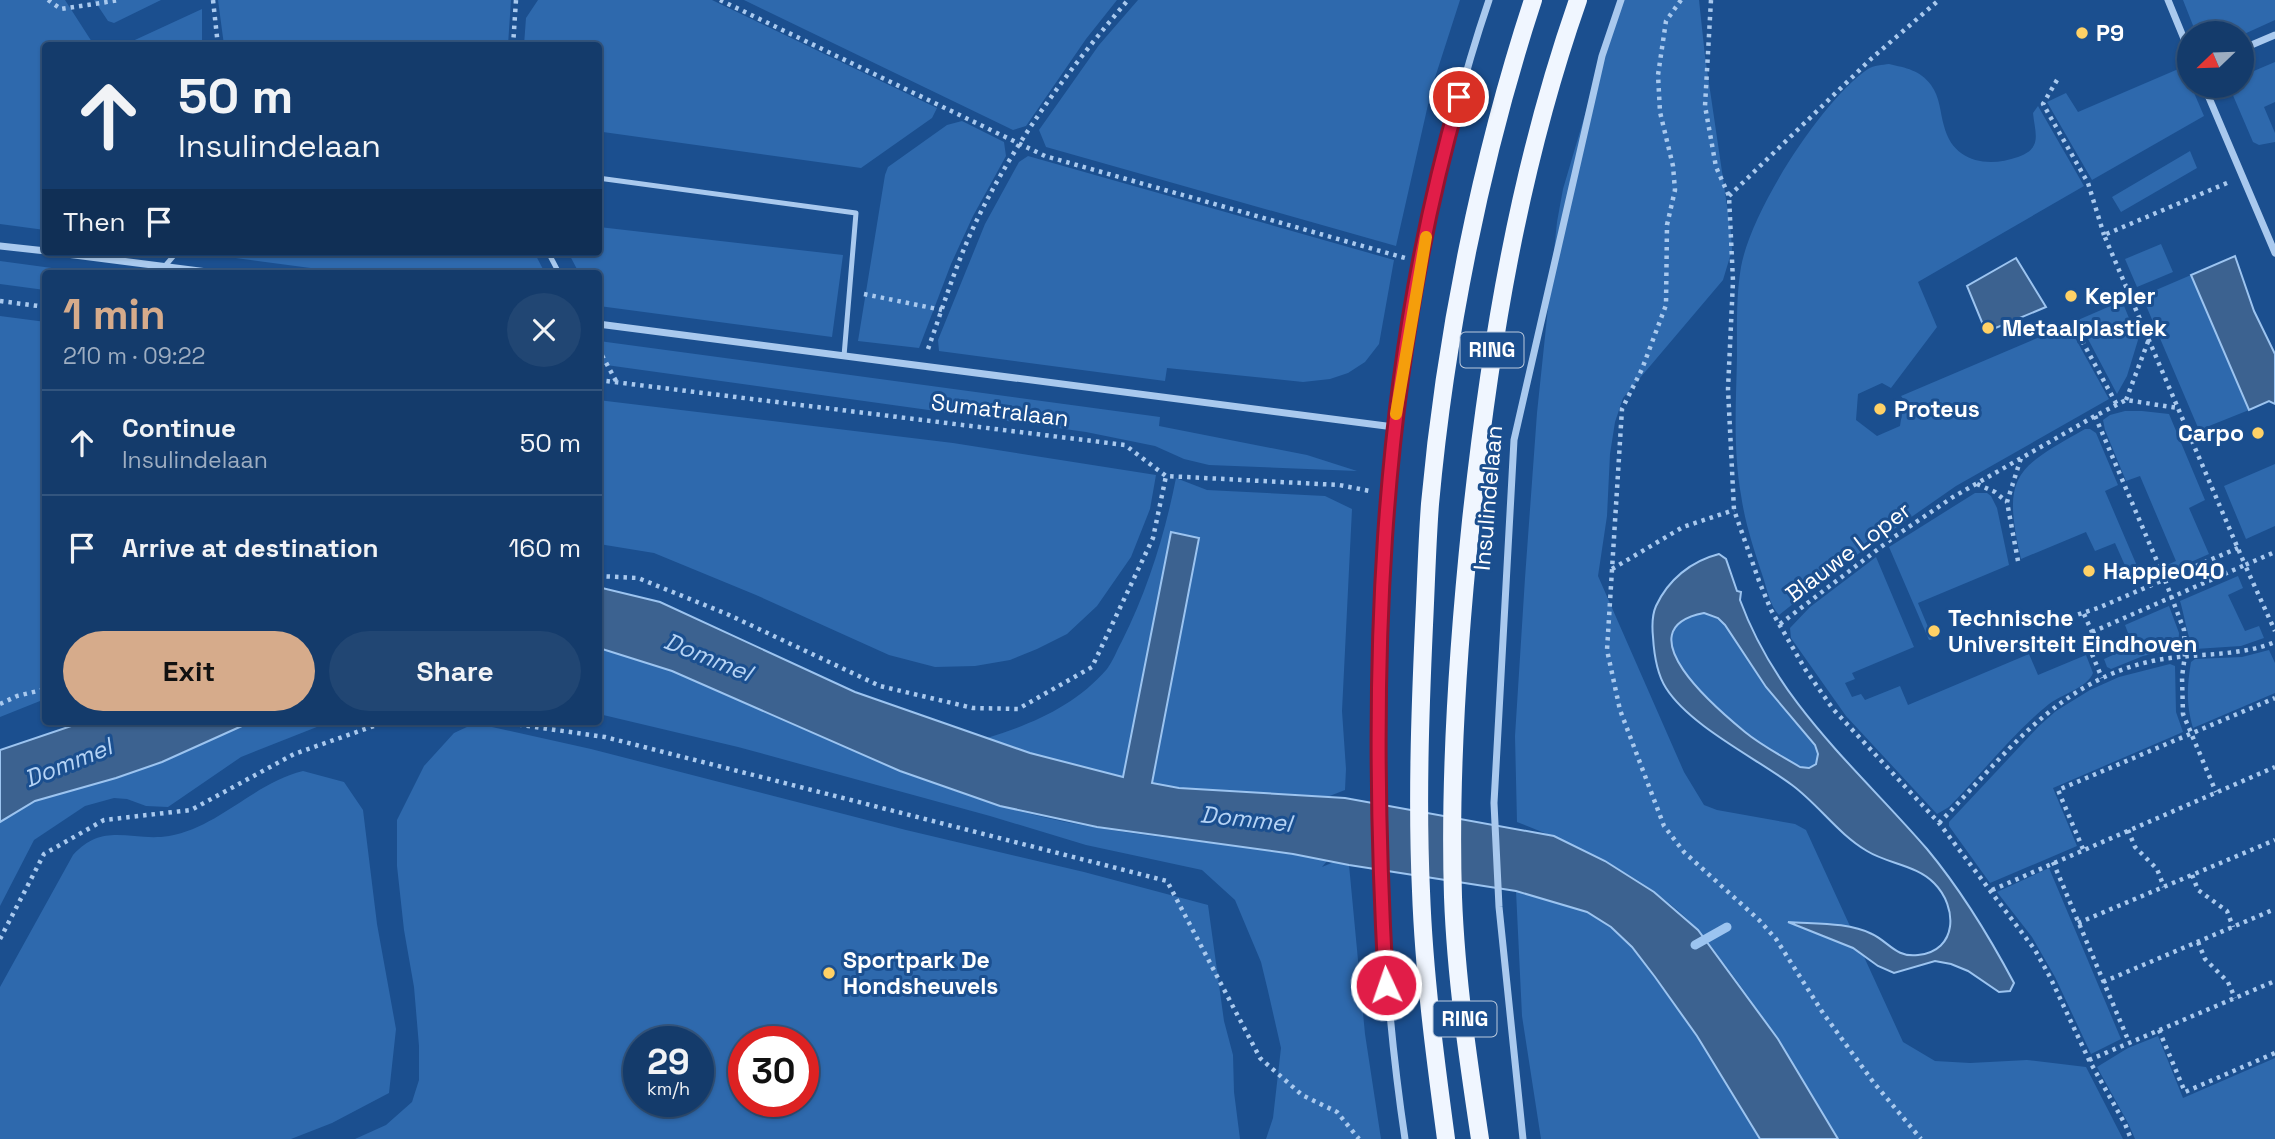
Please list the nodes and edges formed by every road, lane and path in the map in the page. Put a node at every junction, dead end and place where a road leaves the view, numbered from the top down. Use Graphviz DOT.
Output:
graph roads {
  1 [pos="48,0"];
  2 [pos="120,0"];
  3 [pos="213,0"];
  4 [pos="516,0"];
  5 [pos="720,0"];
  6 [pos="1128,0"];
  7 [pos="1489,0"];
  8 [pos="1533,0"];
  9 [pos="1578,0"];
  10 [pos="1621,0"];
  11 [pos="1681,0"];
  12 [pos="1711,0"];
  13 [pos="1939,0"];
  14 [pos="2168,0"];
  15 [pos="2177,22"];
  16 [pos="2275,35"];
  17 [pos="218,42"];
  18 [pos="513,42"];
  19 [pos="2254,44"];
  20 [pos="2057,80"];
  21 [pos="2209,98"];
  22 [pos="1020,142"];
  23 [pos="2242,176"];
  24 [pos="602,179"];
  25 [pos="1729,196"];
  26 [pos="2104,235"];
  27 [pos="0,246"];
  28 [pos="42,251"];
  29 [pos="2275,253"];
  30 [pos="84,256"];
  31 [pos="174,256"];
  32 [pos="1421,262"];
  33 [pos="166,266"];
  34 [pos="194,270"];
  35 [pos="850,291"];
  36 [pos="0,301"];
  37 [pos="42,306"];
  38 [pos="942,310"];
  39 [pos="602,325"];
  40 [pos="2074,326"];
  41 [pos="2149,339"];
  42 [pos="602,356"];
  43 [pos="844,356"];
  44 [pos="923,365"];
  45 [pos="602,380"];
  46 [pos="616,382"];
  47 [pos="2126,400"];
  48 [pos="2117,405"];
  49 [pos="2178,408"];
  50 [pos="2095,416"];
  51 [pos="1394,427"];
  52 [pos="2021,458"];
  53 [pos="1166,476"];
  54 [pos="1977,484"];
  55 [pos="1386,495"];
  56 [pos="2007,502"];
  57 [pos="1734,510"];
  58 [pos="2238,548"];
  59 [pos="2275,552"];
  60 [pos="2018,561"];
  61 [pos="2245,565"];
  62 [pos="1611,570"];
  63 [pos="602,576"];
  64 [pos="2165,580"];
  65 [pos="2171,597"];
  66 [pos="2084,614"];
  67 [pos="2070,617"];
  68 [pos="1780,624"];
  69 [pos="2275,631"];
  70 [pos="2092,632"];
  71 [pos="2272,644"];
  72 [pos="2275,651"];
  73 [pos="2185,655"];
  74 [pos="2102,677"];
  75 [pos="42,690"];
  76 [pos="2275,698"];
  77 [pos="0,704"];
  78 [pos="377,725"];
  79 [pos="521,725"];
  80 [pos="2191,734"];
  81 [pos="2275,768"];
  82 [pos="2216,792"];
  83 [pos="1939,823"];
  84 [pos="2128,830"];
  85 [pos="2275,840"];
  86 [pos="2083,849"];
  87 [pos="2053,862"];
  88 [pos="2192,875"];
  89 [pos="2164,887"];
  90 [pos="1992,890"];
  91 [pos="2275,909"];
  92 [pos="2078,923"];
  93 [pos="2233,927"];
  94 [pos="0,939"];
  95 [pos="2198,942"];
  96 [pos="2275,981"];
  97 [pos="2103,982"];
  98 [pos="2235,998"];
  99 [pos="2159,1030"];
  100 [pos="2129,1042"];
  101 [pos="2275,1053"];
  102 [pos="2089,1060"];
  103 [pos="1359,1139"];
  104 [pos="1405,1139"];
  105 [pos="1447,1139"];
  106 [pos="1480,1139"];
  107 [pos="1522,1139"];
  108 [pos="1921,1139"];
  109 [pos="2131,1139"];
  1 -- 2 [label="path"];
  3 -- 17 [label="path"];
  4 -- 18 [label="path"];
  5 -- 22 [label="path"];
  6 -- 22 [label="path"];
  7 -- 32 [label="street"];
  8 -- 105 [label="main road, RING"];
  9 -- 106 [label="main road, Insulindelaan / RING"];
  10 -- 107 [label="street, Insulindelaan"];
  11 -- 62 [label="path"];
  12 -- 25 [label="path"];
  13 -- 25 [label="path"];
  14 -- 15 [label="street"];
  16 -- 19 [label="street"];
  20 -- 26 [label="path"];
  21 -- 23 [label="street"];
  22 -- 32 [label="path"];
  22 -- 38 [label="path"];
  23 -- 26 [label="path"];
  23 -- 29 [label="street"];
  24 -- 35 [label="lane"];
  25 -- 57 [label="path"];
  26 -- 41 [label="path"];
  27 -- 28 [label="street"];
  30 -- 33 [label="street"];
  31 -- 33 [label="lane"];
  32 -- 51 [label="street"];
  33 -- 34 [label="street"];
  35 -- 38 [label="path"];
  35 -- 43 [label="lane"];
  36 -- 37 [label="path"];
  38 -- 44 [label="path"];
  39 -- 43 [label="street, Sumatralaan"];
  40 -- 48 [label="path"];
  41 -- 47 [label="path"];
  41 -- 49 [label="path"];
  42 -- 46 [label="path"];
  43 -- 44 [label="street, Sumatralaan"];
  44 -- 51 [label="street, Sumatralaan"];
  45 -- 46 [label="path, Sumatralaan"];
  46 -- 53 [label="path, Sumatralaan"];
  47 -- 48 [label="path, Blauwe Loper"];
  47 -- 49 [label="path"];
  48 -- 50 [label="path, Blauwe Loper"];
  49 -- 58 [label="path"];
  50 -- 52 [label="path, Blauwe Loper"];
  50 -- 64 [label="path"];
  51 -- 55 [label="street"];
  52 -- 54 [label="path, Blauwe Loper"];
  52 -- 56 [label="path"];
  53 -- 55 [label="path"];
  53 -- 63 [label="path"];
  54 -- 56 [label="path"];
  54 -- 68 [label="path, Blauwe Loper"];
  55 -- 104 [label="street"];
  56 -- 60 [label="path"];
  57 -- 62 [label="path"];
  57 -- 68 [label="path"];
  58 -- 61 [label="path"];
  58 -- 64 [label="path"];
  59 -- 61 [label="path"];
  61 -- 65 [label="path"];
  61 -- 69 [label="path"];
  62 -- 108 [label="path"];
  64 -- 65 [label="path"];
  64 -- 66 [label="path"];
  65 -- 70 [label="path"];
  65 -- 73 [label="path"];
  66 -- 67 [label="path"];
  66 -- 70 [label="path"];
  68 -- 83 [label="path, Blauwe Loper"];
  70 -- 74 [label="path"];
  71 -- 72 [label="path"];
  71 -- 73 [label="path"];
  73 -- 74 [label="path"];
  73 -- 80 [label="path"];
  74 -- 83 [label="path"];
  75 -- 77 [label="path"];
  76 -- 80 [label="path"];
  78 -- 94 [label="path"];
  79 -- 103 [label="path"];
  80 -- 82 [label="path"];
  80 -- 86 [label="path"];
  81 -- 82 [label="path"];
  82 -- 84 [label="path"];
  83 -- 90 [label="path, Blauwe Loper"];
  84 -- 86 [label="path"];
  84 -- 89 [label="path"];
  85 -- 88 [label="path"];
  86 -- 87 [label="path"];
  87 -- 90 [label="path"];
  87 -- 92 [label="path"];
  88 -- 89 [label="path"];
  88 -- 93 [label="path"];
  89 -- 92 [label="path"];
  90 -- 102 [label="path, Blauwe Loper"];
  91 -- 93 [label="path"];
  92 -- 97 [label="path"];
  93 -- 95 [label="path"];
  95 -- 97 [label="path"];
  95 -- 98 [label="path"];
  96 -- 98 [label="path"];
  97 -- 100 [label="path"];
  98 -- 99 [label="path"];
  99 -- 100 [label="path"];
  99 -- 101 [label="path"];
  100 -- 102 [label="path"];
  102 -- 109 [label="path, Blauwe Loper"];
}
